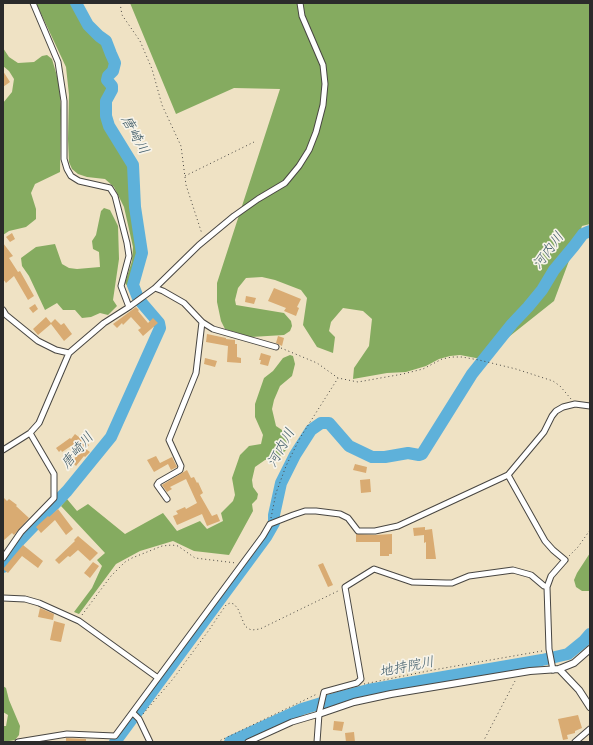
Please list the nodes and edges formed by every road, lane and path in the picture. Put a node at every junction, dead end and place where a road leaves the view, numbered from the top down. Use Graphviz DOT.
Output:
graph roads {
  1 [pos="33,3"];
  2 [pos="120,3"];
  3 [pos="300,3"];
  4 [pos="254,142"];
  5 [pos="185,176"];
  6 [pos="205,240"];
  7 [pos="155,288"];
  8 [pos="129,307"];
  9 [pos="4,314"];
  10 [pos="202,322"];
  11 [pos="276,347"];
  12 [pos="69,354"];
  13 [pos="338,378"];
  14 [pos="575,404"];
  15 [pos="590,406"];
  16 [pos="30,433"];
  17 [pos="3,450"];
  18 [pos="508,475"];
  19 [pos="167,499"];
  20 [pos="272,523"];
  21 [pos="590,530"];
  22 [pos="3,558"];
  23 [pos="565,560"];
  24 [pos="242,564"];
  25 [pos="345,587"];
  26 [pos="547,587"];
  27 [pos="3,598"];
  28 [pos="79,621"];
  29 [pos="590,649"];
  30 [pos="549,651"];
  31 [pos="555,668"];
  32 [pos="519,673"];
  33 [pos="158,678"];
  34 [pos="359,682"];
  35 [pos="324,692"];
  36 [pos="590,707"];
  37 [pos="133,713"];
  38 [pos="319,714"];
  39 [pos="139,719"];
  40 [pos="590,729"];
  41 [pos="18,742"];
  42 [pos="150,742"];
  43 [pos="216,742"];
  44 [pos="248,742"];
  45 [pos="317,742"];
  46 [pos="483,742"];
  47 [pos="575,742"];
  1 -- 8 [label="street"];
  2 -- 5 [label="path"];
  3 -- 6 [label="street"];
  4 -- 5 [label="path"];
  5 -- 6 [label="path"];
  6 -- 7 [label="street"];
  7 -- 8 [label="street"];
  7 -- 10 [label="street"];
  8 -- 12 [label="street"];
  9 -- 12 [label="street"];
  10 -- 11 [label="street"];
  10 -- 19 [label="street"];
  11 -- 13 [label="path"];
  12 -- 16 [label="street"];
  13 -- 14 [label="path"];
  13 -- 20 [label="path"];
  14 -- 15 [label="street"];
  14 -- 18 [label="street"];
  16 -- 17 [label="street"];
  16 -- 22 [label="street"];
  18 -- 20 [label="street"];
  18 -- 23 [label="street"];
  20 -- 24 [label="street"];
  21 -- 23 [label="path"];
  23 -- 26 [label="street"];
  24 -- 28 [label="path"];
  24 -- 33 [label="street"];
  25 -- 26 [label="street"];
  25 -- 34 [label="street"];
  25 -- 39 [label="path"];
  26 -- 30 [label="street"];
  27 -- 28 [label="street"];
  28 -- 33 [label="street"];
  29 -- 31 [label="street"];
  30 -- 31 [label="street"];
  30 -- 34 [label="path"];
  31 -- 32 [label="street"];
  31 -- 36 [label="street"];
  32 -- 38 [label="street"];
  32 -- 46 [label="path"];
  33 -- 37 [label="street"];
  34 -- 35 [label="street"];
  35 -- 38 [label="street"];
  35 -- 43 [label="path"];
  37 -- 39 [label="street"];
  37 -- 41 [label="street"];
  38 -- 44 [label="street"];
  38 -- 45 [label="street"];
  39 -- 42 [label="street"];
  40 -- 47 [label="street"];
}
